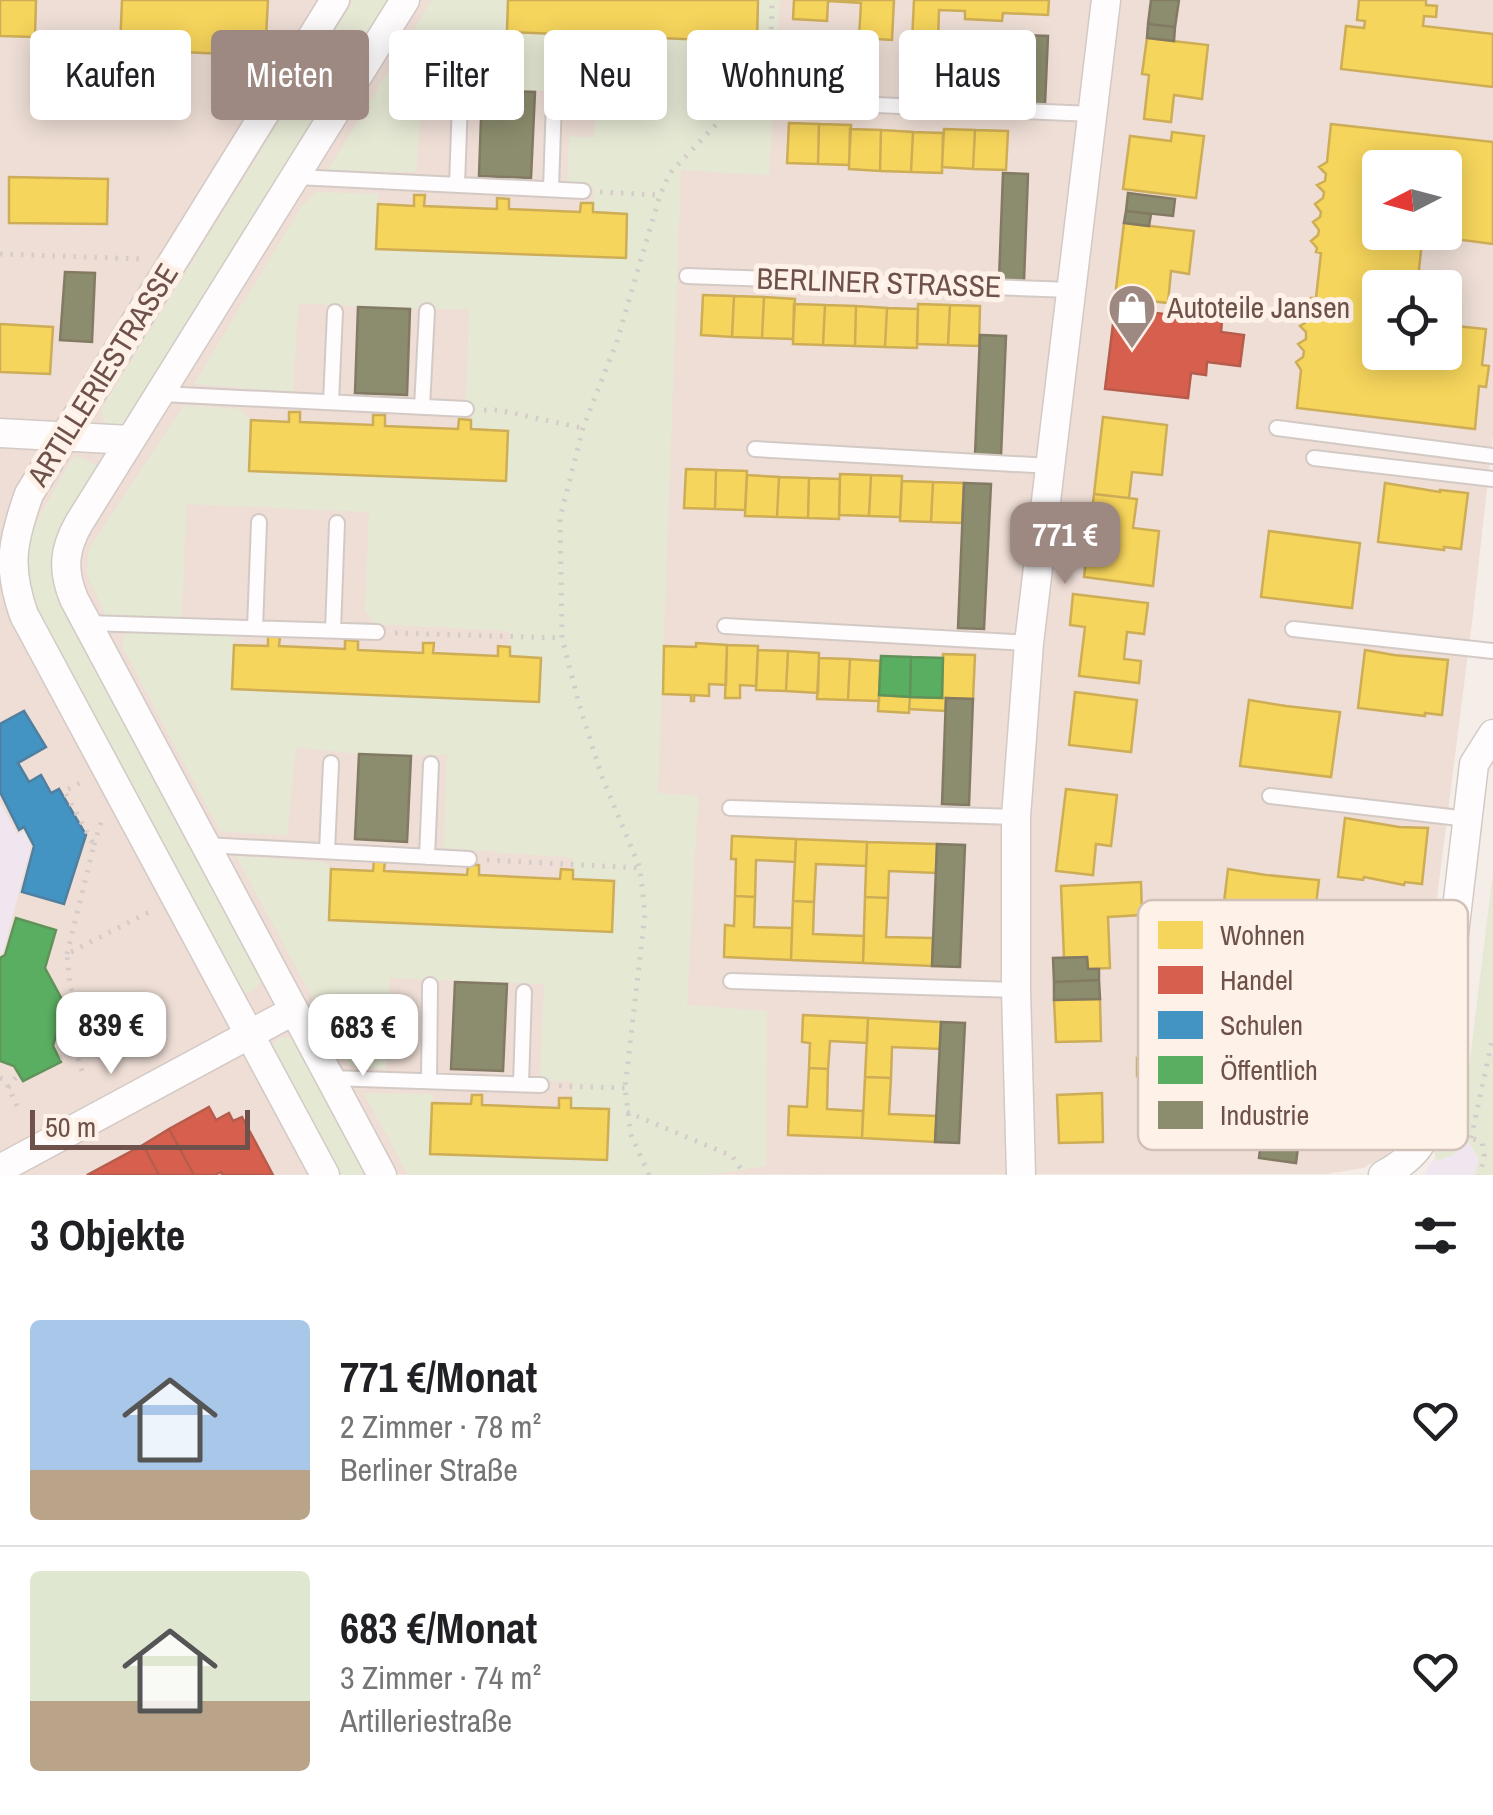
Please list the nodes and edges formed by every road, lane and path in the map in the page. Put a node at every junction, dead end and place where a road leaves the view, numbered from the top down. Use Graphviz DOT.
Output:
graph roads {
  1 [pos="336,0"];
  2 [pos="405,0"];
  3 [pos="772,0"];
  4 [pos="1106,0"];
  5 [pos="879,104"];
  6 [pos="1092,114"];
  7 [pos="459,120"];
  8 [pos="553,120"];
  9 [pos="296,177"];
  10 [pos="457,185"];
  11 [pos="551,190"];
  12 [pos="582,191"];
  13 [pos="660,195"];
  14 [pos="0,254"];
  15 [pos="174,259"];
  16 [pos="687,276"];
  17 [pos="1071,290"];
  18 [pos="335,312"];
  19 [pos="427,312"];
  20 [pos="160,394"];
  21 [pos="331,402"];
  22 [pos="422,406"];
  23 [pos="466,409"];
  24 [pos="583,428"];
  25 [pos="1277,428"];
  26 [pos="0,433"];
  27 [pos="64,436"];
  28 [pos="130,440"];
  29 [pos="755,449"];
  30 [pos="1493,456"];
  31 [pos="1314,458"];
  32 [pos="1050,466"];
  33 [pos="1493,479"];
  34 [pos="259,522"];
  35 [pos="337,523"];
  36 [pos="86,623"];
  37 [pos="725,626"];
  38 [pos="256,628"];
  39 [pos="333,630"];
  40 [pos="1293,630"];
  41 [pos="378,632"];
  42 [pos="562,638"];
  43 [pos="1029,644"];
  44 [pos="1493,651"];
  45 [pos="1493,734"];
  46 [pos="331,763"];
  47 [pos="431,764"];
  48 [pos="107,769"];
  49 [pos="1270,796"];
  50 [pos="730,808"];
  51 [pos="1016,817"];
  52 [pos="1468,819"];
  53 [pos="204,845"];
  54 [pos="327,851"];
  55 [pos="427,856"];
  56 [pos="469,859"];
  57 [pos="640,868"];
  58 [pos="176,897"];
  59 [pos="1458,900"];
  60 [pos="68,954"];
  61 [pos="731,981"];
  62 [pos="430,985"];
  63 [pos="1016,990"];
  64 [pos="524,992"];
  65 [pos="80,1010"];
  66 [pos="293,1012"];
  67 [pos="250,1036"];
  68 [pos="1493,1036"];
  69 [pos="76,1053"];
  70 [pos="60,1058"];
  71 [pos="82,1071"];
  72 [pos="18,1076"];
  73 [pos="0,1078"];
  74 [pos="330,1078"];
  75 [pos="428,1081"];
  76 [pos="521,1084"];
  77 [pos="540,1085"];
  78 [pos="8,1088"];
  79 [pos="625,1088"];
  80 [pos="17,1106"];
  81 [pos="627,1112"];
  82 [pos="1416,1150"];
  83 [pos="0,1169"];
  84 [pos="325,1175"];
  85 [pos="382,1175"];
  86 [pos="649,1175"];
  87 [pos="745,1175"];
  88 [pos="1021,1175"];
  89 [pos="1383,1175"];
  90 [pos="1480,1175"];
  1 -- 15 [label="street, ARTILLERIESTRASSE"];
  2 -- 9 [label="street, ARTILLERIESTRASSE"];
  3 -- 13 [label="path"];
  4 -- 6 [label="street"];
  5 -- 6 [label="lane"];
  6 -- 17 [label="street"];
  7 -- 10 [label="lane"];
  8 -- 11 [label="lane"];
  9 -- 10 [label="lane"];
  9 -- 20 [label="street, ARTILLERIESTRASSE"];
  10 -- 11 [label="lane"];
  11 -- 12 [label="lane"];
  12 -- 13 [label="path"];
  13 -- 24 [label="path"];
  14 -- 15 [label="path"];
  15 -- 27 [label="street, ARTILLERIESTRASSE"];
  16 -- 17 [label="lane, BERLINER STRASSE"];
  17 -- 32 [label="street"];
  18 -- 21 [label="lane"];
  19 -- 22 [label="lane"];
  20 -- 21 [label="lane"];
  20 -- 28 [label="street, ARTILLERIESTRASSE"];
  21 -- 22 [label="lane"];
  22 -- 23 [label="lane"];
  23 -- 24 [label="path"];
  24 -- 42 [label="path"];
  25 -- 30 [label="lane"];
  26 -- 27 [label="street"];
  27 -- 28 [label="street"];
  27 -- 48 [label="street, ARTILLERIESTRASSE"];
  28 -- 36 [label="street, ARTILLERIESTRASSE"];
  29 -- 32 [label="lane"];
  31 -- 33 [label="lane"];
  32 -- 43 [label="street"];
  34 -- 38 [label="lane"];
  35 -- 39 [label="lane"];
  36 -- 38 [label="lane"];
  36 -- 53 [label="street, ARTILLERIESTRASSE"];
  37 -- 43 [label="lane"];
  38 -- 39 [label="lane"];
  39 -- 41 [label="lane"];
  40 -- 44 [label="lane"];
  41 -- 42 [label="path"];
  42 -- 57 [label="path"];
  43 -- 51 [label="street"];
  45 -- 52 [label="street"];
  46 -- 54 [label="lane"];
  47 -- 55 [label="lane"];
  48 -- 58 [label="street, ARTILLERIESTRASSE"];
  48 -- 60 [label="path"];
  49 -- 52 [label="lane"];
  50 -- 51 [label="lane"];
  51 -- 63 [label="street"];
  52 -- 59 [label="street"];
  53 -- 54 [label="lane"];
  53 -- 66 [label="street, ARTILLERIESTRASSE"];
  54 -- 55 [label="lane"];
  55 -- 56 [label="lane"];
  56 -- 57 [label="path"];
  57 -- 79 [label="path"];
  58 -- 60 [label="path"];
  58 -- 67 [label="street, ARTILLERIESTRASSE"];
  60 -- 65 [label="path"];
  61 -- 63 [label="lane"];
  62 -- 75 [label="lane"];
  63 -- 88 [label="street"];
  64 -- 76 [label="lane"];
  65 -- 69 [label="path"];
  65 -- 69 [label="path"];
  66 -- 67 [label="street"];
  66 -- 74 [label="street, ARTILLERIESTRASSE"];
  67 -- 83 [label="street"];
  67 -- 84 [label="street, ARTILLERIESTRASSE"];
  68 -- 90 [label="path"];
  69 -- 70 [label="path"];
  69 -- 71 [label="path"];
  72 -- 78 [label="path"];
  73 -- 78 [label="path"];
  74 -- 75 [label="lane"];
  74 -- 85 [label="street, ARTILLERIESTRASSE"];
  75 -- 76 [label="lane"];
  76 -- 77 [label="lane"];
  77 -- 79 [label="path"];
  78 -- 80 [label="path"];
  79 -- 81 [label="path"];
  81 -- 86 [label="path"];
  81 -- 87 [label="path"];
  82 -- 89 [label="street"];
}
